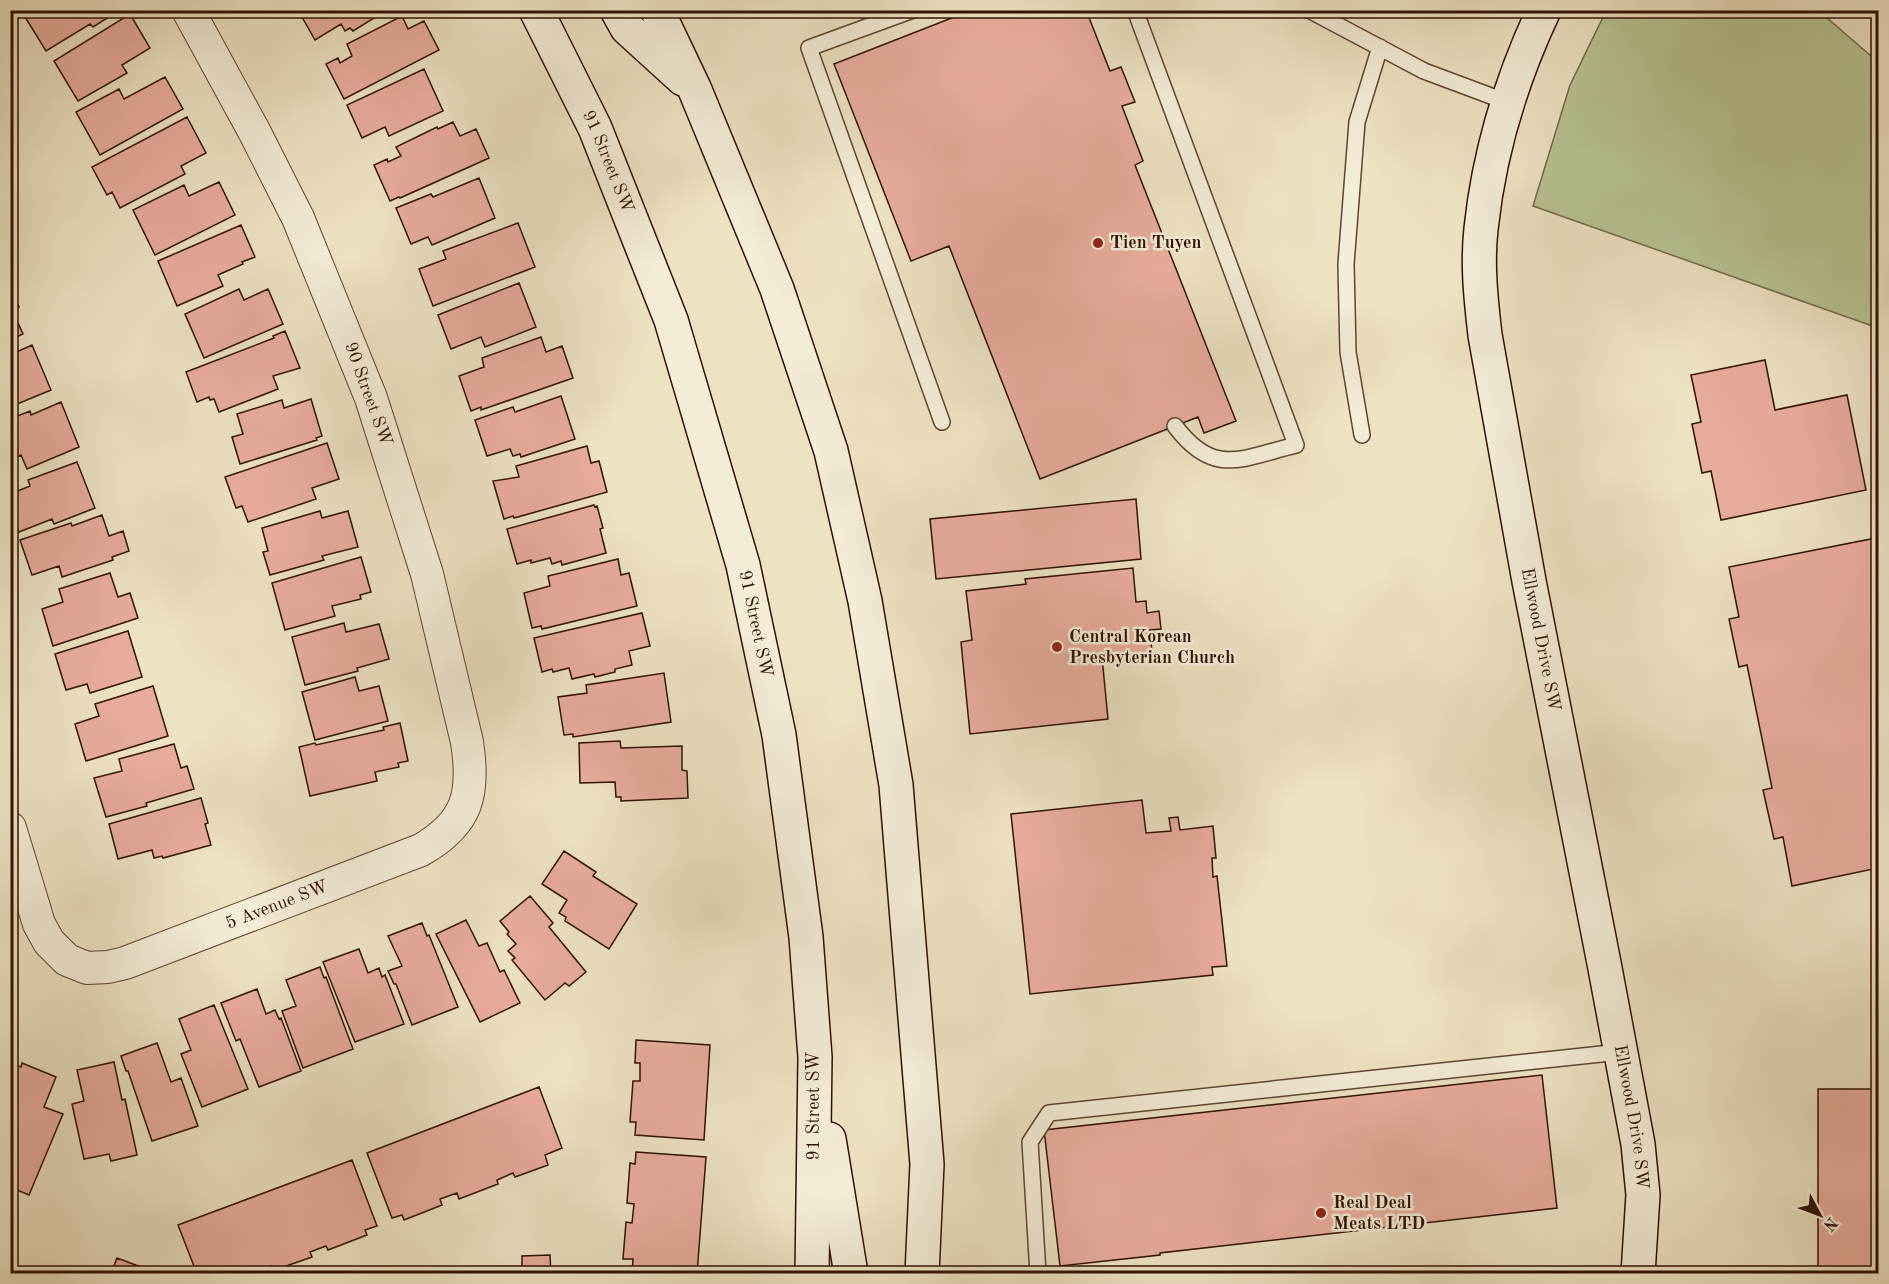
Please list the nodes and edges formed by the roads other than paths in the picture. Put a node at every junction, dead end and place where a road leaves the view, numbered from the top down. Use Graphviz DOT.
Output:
graph roads {
  1 [pos="188,10"];
  2 [pos="536,10"];
  3 [pos="617,10"];
  4 [pos="657,10"];
  5 [pos="913,10"];
  6 [pos="1135,10"];
  7 [pos="1309,10"];
  8 [pos="1544,10"];
  9 [pos="1380,47"];
  10 [pos="695,90"];
  11 [pos="1507,102"];
  12 [pos="942,422"];
  13 [pos="1175,426"];
  14 [pos="1362,435"];
  15 [pos="466,802"];
  16 [pos="10,828"];
  17 [pos="1620,1052"];
  18 [pos="815,1057"];
  19 [pos="812,1274"];
  20 [pos="851,1274"];
  21 [pos="922,1274"];
  22 [pos="1038,1274"];
  23 [pos="1638,1274"];
  1 -- 15 [label="street, 90 Street SW"];
  2 -- 18 [label="main road, 91 Street SW"];
  3 -- 10 [label="main road"];
  4 -- 10 [label="main road"];
  5 -- 12 [label="lane"];
  6 -- 13 [label="lane"];
  7 -- 9 [label="lane"];
  8 -- 11 [label="main road, Ellwood Drive SW"];
  9 -- 11 [label="lane"];
  9 -- 14 [label="lane"];
  10 -- 21 [label="main road"];
  11 -- 17 [label="main road, Ellwood Drive SW"];
  15 -- 16 [label="street, 5 Avenue SW"];
  17 -- 22 [label="lane"];
  17 -- 23 [label="main road, Ellwood Drive SW"];
  18 -- 19 [label="main road, 91 Street SW"];
  18 -- 20 [label="main road"];
}
